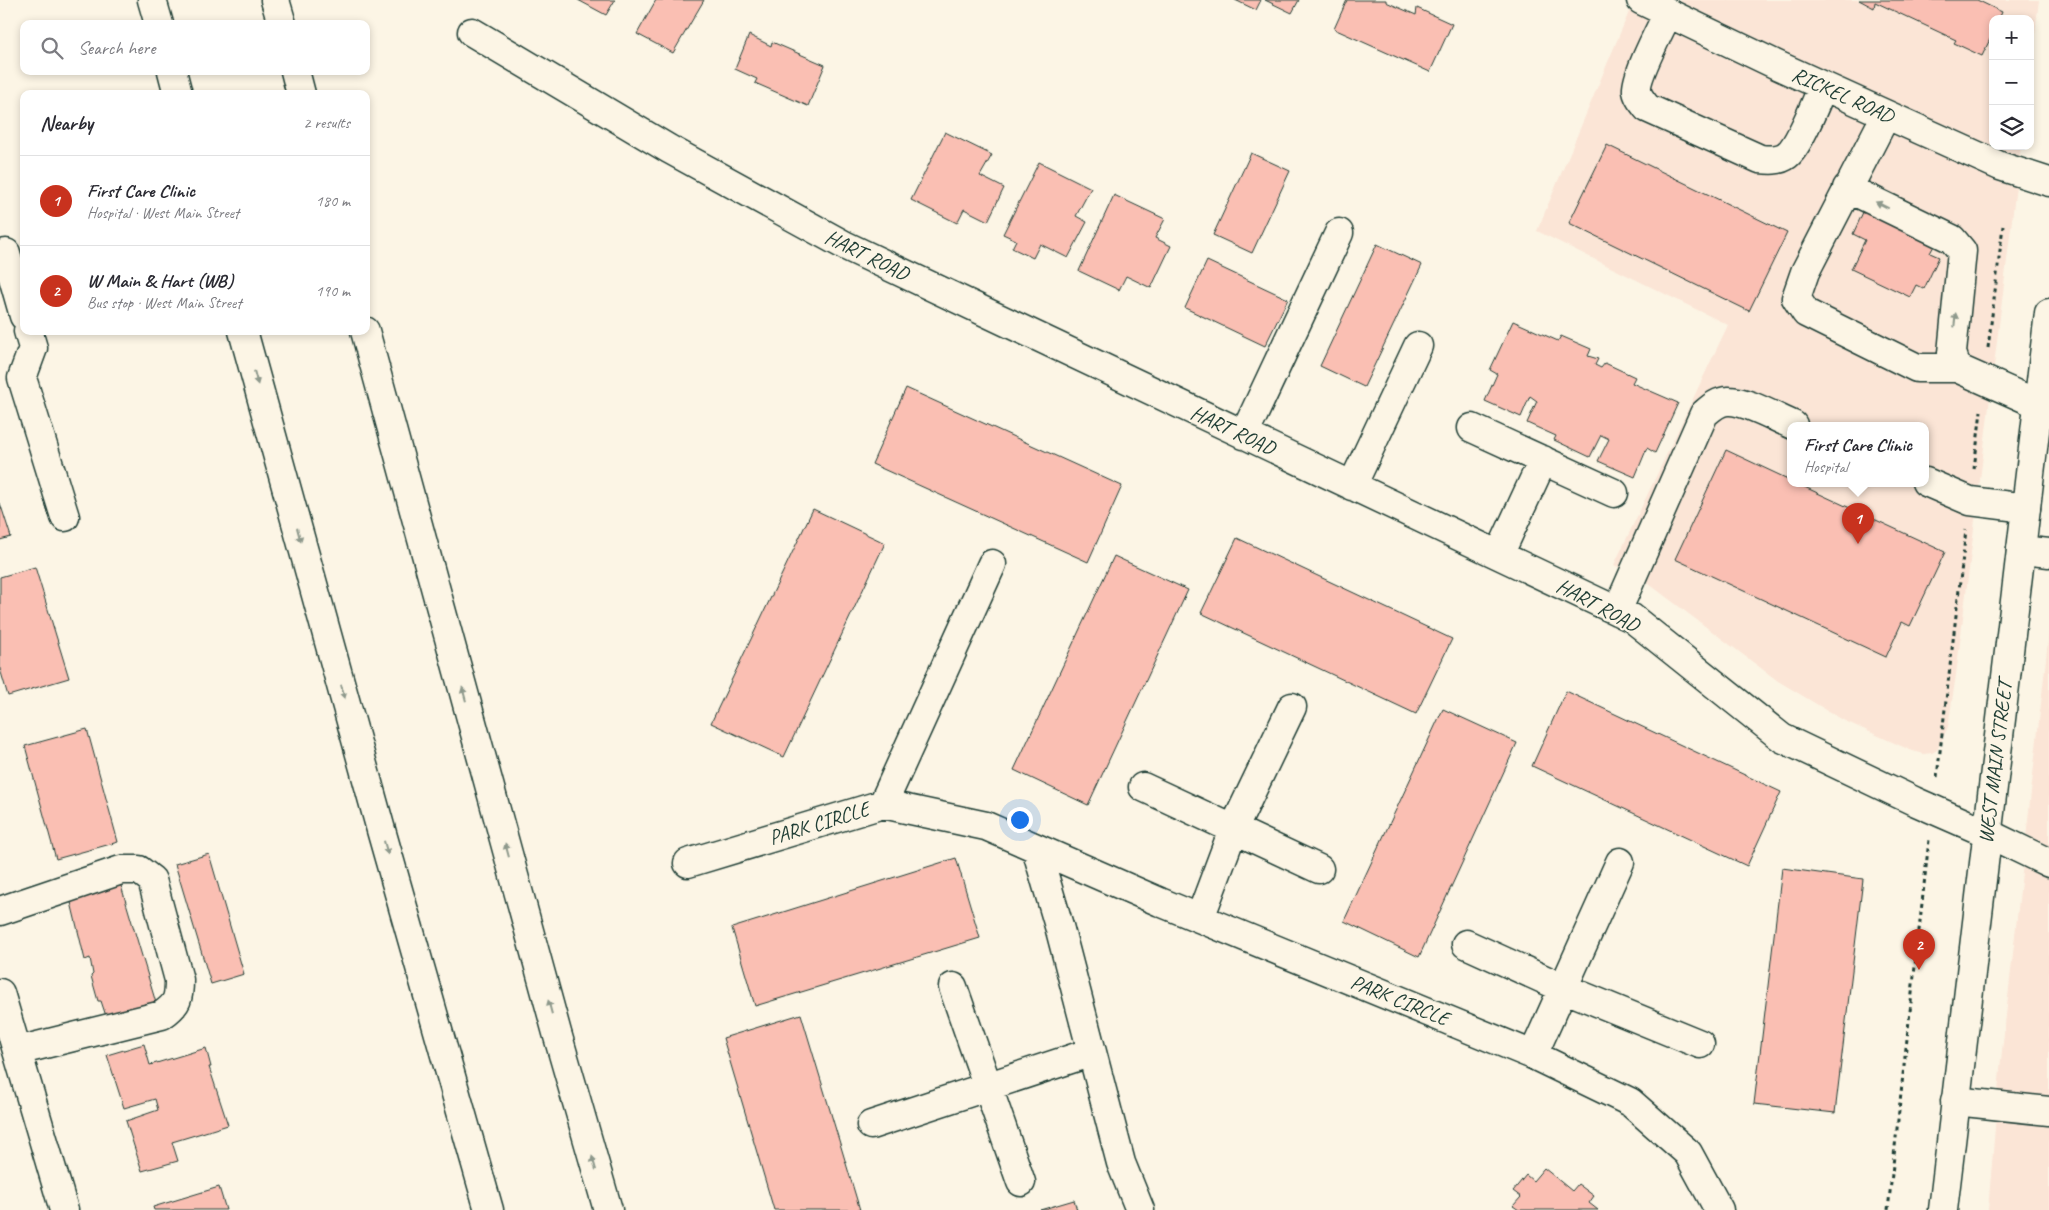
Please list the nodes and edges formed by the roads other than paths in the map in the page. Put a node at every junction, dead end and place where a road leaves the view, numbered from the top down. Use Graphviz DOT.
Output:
graph roads {
  1 [pos="152,0"];
  2 [pos="275,0"];
  3 [pos="1641,0"];
  4 [pos="1668,13"];
  5 [pos="157,20"];
  6 [pos="281,20"];
  7 [pos="472,32"];
  8 [pos="173,75"];
  9 [pos="296,75"];
  10 [pos="1823,86"];
  11 [pos="177,90"];
  12 [pos="300,90"];
  13 [pos="1886,114"];
  14 [pos="2049,182"];
  15 [pos="1847,188"];
  16 [pos="1339,233"];
  17 [pos="6,253"];
  18 [pos="20,302"];
  19 [pos="2049,313"];
  20 [pos="29,335"];
  21 [pos="244,335"];
  22 [pos="365,335"];
  23 [pos="1418,346"];
  24 [pos="1957,368"];
  25 [pos="11,381"];
  26 [pos="2038,404"];
  27 [pos="1787,422"];
  28 [pos="1472,428"];
  29 [pos="1244,435"];
  30 [pos="1543,460"];
  31 [pos="1929,483"];
  32 [pos="1352,486"];
  33 [pos="1614,493"];
  34 [pos="2026,508"];
  35 [pos="65,517"];
  36 [pos="2020,550"];
  37 [pos="2049,553"];
  38 [pos="1499,555"];
  39 [pos="992,564"];
  40 [pos="1616,611"];
  41 [pos="1292,707"];
  42 [pos="1143,787"];
  43 [pos="883,804"];
  44 [pos="1233,830"];
  45 [pos="1987,833"];
  46 [pos="1036,848"];
  47 [pos="1620,862"];
  48 [pos="688,863"];
  49 [pos="2049,863"];
  50 [pos="1319,869"];
  51 [pos="0,911"];
  52 [pos="1200,918"];
  53 [pos="1466,944"];
  54 [pos="952,987"];
  55 [pos="1563,988"];
  56 [pos="0,993"];
  57 [pos="1700,1044"];
  58 [pos="17,1051"];
  59 [pos="1092,1052"];
  60 [pos="1533,1055"];
  61 [pos="987,1086"];
  62 [pos="1955,1101"];
  63 [pos="2049,1111"];
  64 [pos="871,1125"];
  65 [pos="1021,1182"];
  66 [pos="64,1210"];
  67 [pos="489,1210"];
  68 [pos="608,1210"];
  69 [pos="1140,1210"];
  70 [pos="1720,1210"];
  71 [pos="1943,1210"];
  1 -- 5 [label="main road"];
  2 -- 6 [label="main road"];
  3 -- 4 [label="main road, RICKEL ROAD"];
  4 -- 10 [label="main road, RICKEL ROAD"];
  4 -- 10 [label="main road"];
  7 -- 29 [label="main road, HART ROAD"];
  8 -- 11 [label="main road"];
  9 -- 12 [label="main road"];
  10 -- 13 [label="main road, RICKEL ROAD"];
  13 -- 14 [label="main road, RICKEL ROAD"];
  13 -- 15 [label="main road"];
  24 -- 15 [label="main road, one-way"];
  15 -- 24 [label="main road"];
  16 -- 29 [label="main road"];
  17 -- 18 [label="main road"];
  19 -- 26 [label="main road, WEST MAIN STREET"];
  20 -- 25 [label="main road"];
  21 -- 67 [label="main road, one-way"];
  68 -- 22 [label="main road, one-way"];
  23 -- 32 [label="main road"];
  24 -- 26 [label="main road"];
  25 -- 35 [label="main road"];
  26 -- 34 [label="main road, WEST MAIN STREET"];
  27 -- 40 [label="main road"];
  28 -- 30 [label="main road"];
  29 -- 32 [label="main road, HART ROAD"];
  30 -- 33 [label="main road"];
  30 -- 38 [label="main road"];
  31 -- 34 [label="main road"];
  32 -- 38 [label="main road, HART ROAD"];
  34 -- 36 [label="main road, WEST MAIN STREET"];
  36 -- 37 [label="main road"];
  36 -- 45 [label="main road, WEST MAIN STREET"];
  38 -- 40 [label="main road, HART ROAD"];
  39 -- 43 [label="main road"];
  40 -- 45 [label="main road, HART ROAD"];
  41 -- 44 [label="main road"];
  42 -- 44 [label="main road"];
  43 -- 46 [label="main road, PARK CIRCLE"];
  43 -- 48 [label="main road, PARK CIRCLE"];
  44 -- 50 [label="main road"];
  44 -- 52 [label="main road"];
  45 -- 49 [label="main road, HART ROAD"];
  45 -- 62 [label="main road, WEST MAIN STREET"];
  46 -- 52 [label="main road, PARK CIRCLE"];
  46 -- 59 [label="main road"];
  47 -- 55 [label="main road"];
  51 -- 58 [label="main road"];
  52 -- 60 [label="main road, PARK CIRCLE"];
  53 -- 55 [label="main road"];
  54 -- 61 [label="main road"];
  55 -- 57 [label="main road"];
  55 -- 60 [label="main road"];
  56 -- 58 [label="main road"];
  58 -- 66 [label="main road"];
  59 -- 61 [label="main road"];
  59 -- 69 [label="main road"];
  60 -- 70 [label="main road, PARK CIRCLE"];
  61 -- 64 [label="main road"];
  61 -- 65 [label="main road"];
  62 -- 63 [label="main road"];
  62 -- 71 [label="main road, WEST MAIN STREET"];
}
